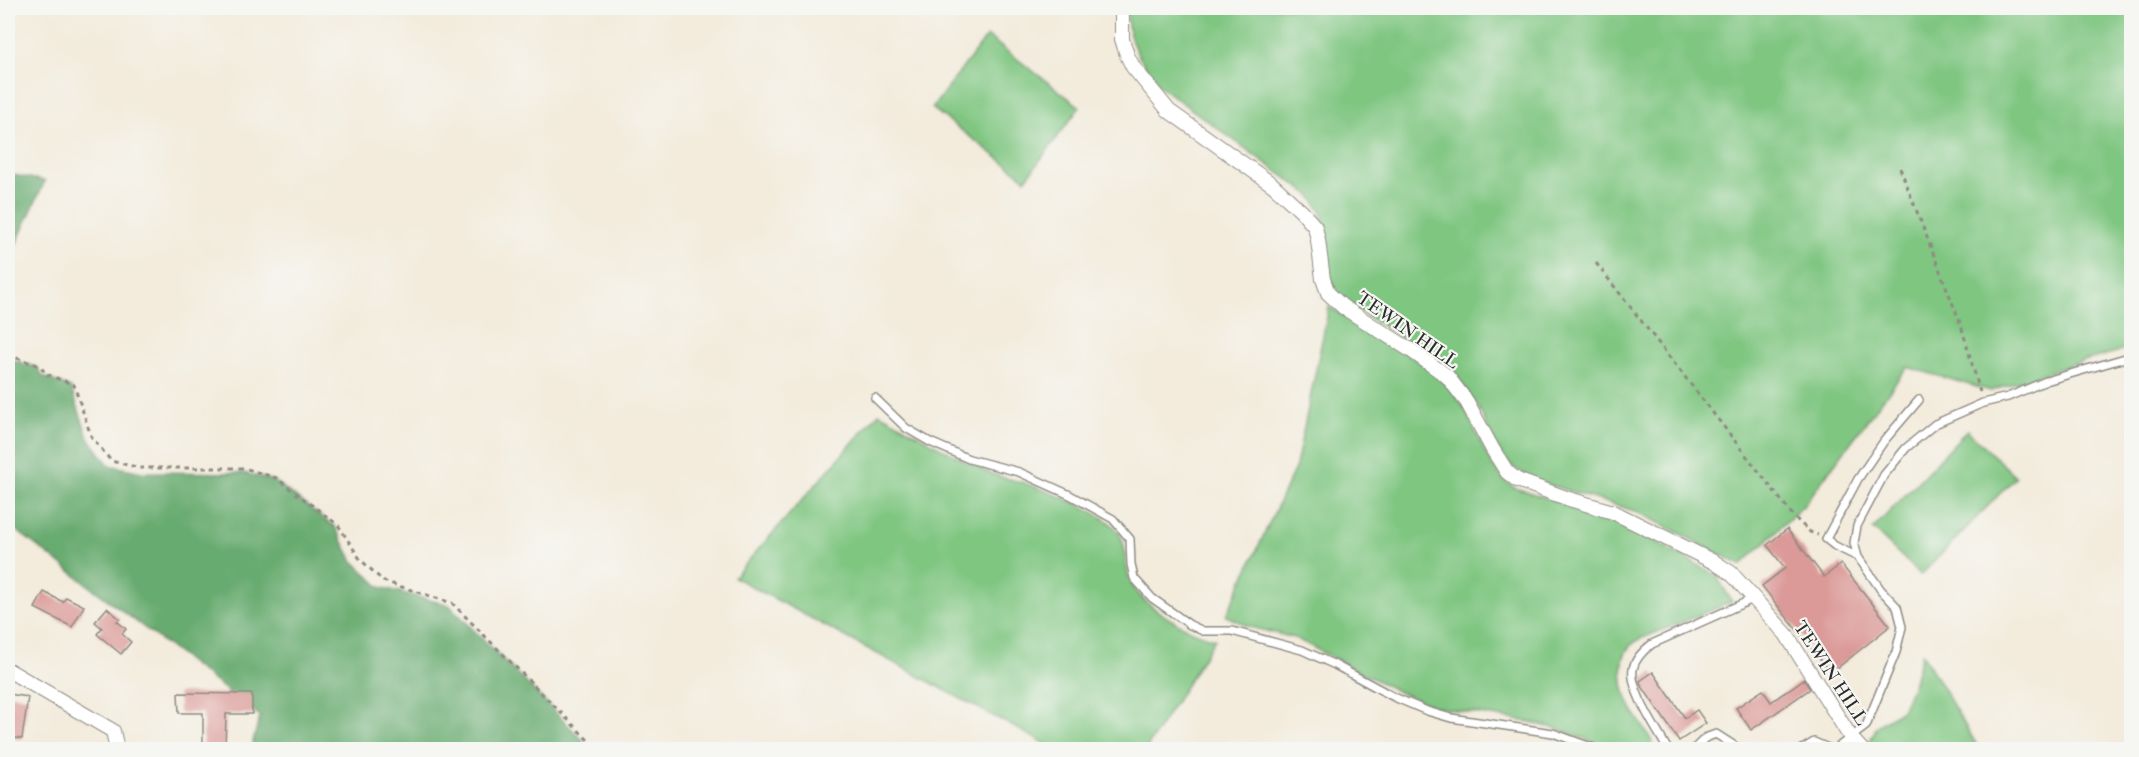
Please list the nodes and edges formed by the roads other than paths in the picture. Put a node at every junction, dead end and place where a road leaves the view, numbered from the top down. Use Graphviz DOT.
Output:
graph roads {
  1 [pos="1122,8"];
  2 [pos="2132,356"];
  3 [pos="875,398"];
  4 [pos="1919,400"];
  5 [pos="1858,557"];
  6 [pos="1755,598"];
  7 [pos="8,670"];
  8 [pos="1851,738"];
  9 [pos="117,750"];
  10 [pos="1599,750"];
  11 [pos="1668,750"];
  12 [pos="1693,750"];
  13 [pos="1741,750"];
  14 [pos="1801,750"];
  15 [pos="1834,750"];
  16 [pos="1862,750"];
  1 -- 6 [label="street, TEWIN HILL"];
  2 -- 5 [label="lane"];
  3 -- 10 [label="lane"];
  4 -- 5 [label="lane"];
  5 -- 8 [label="lane"];
  6 -- 8 [label="street, TEWIN HILL"];
  6 -- 11 [label="lane"];
  7 -- 9 [label="street"];
  8 -- 15 [label="lane"];
  8 -- 16 [label="street, TEWIN HILL"];
  12 -- 13 [label="lane"];
  14 -- 15 [label="lane"];
}
